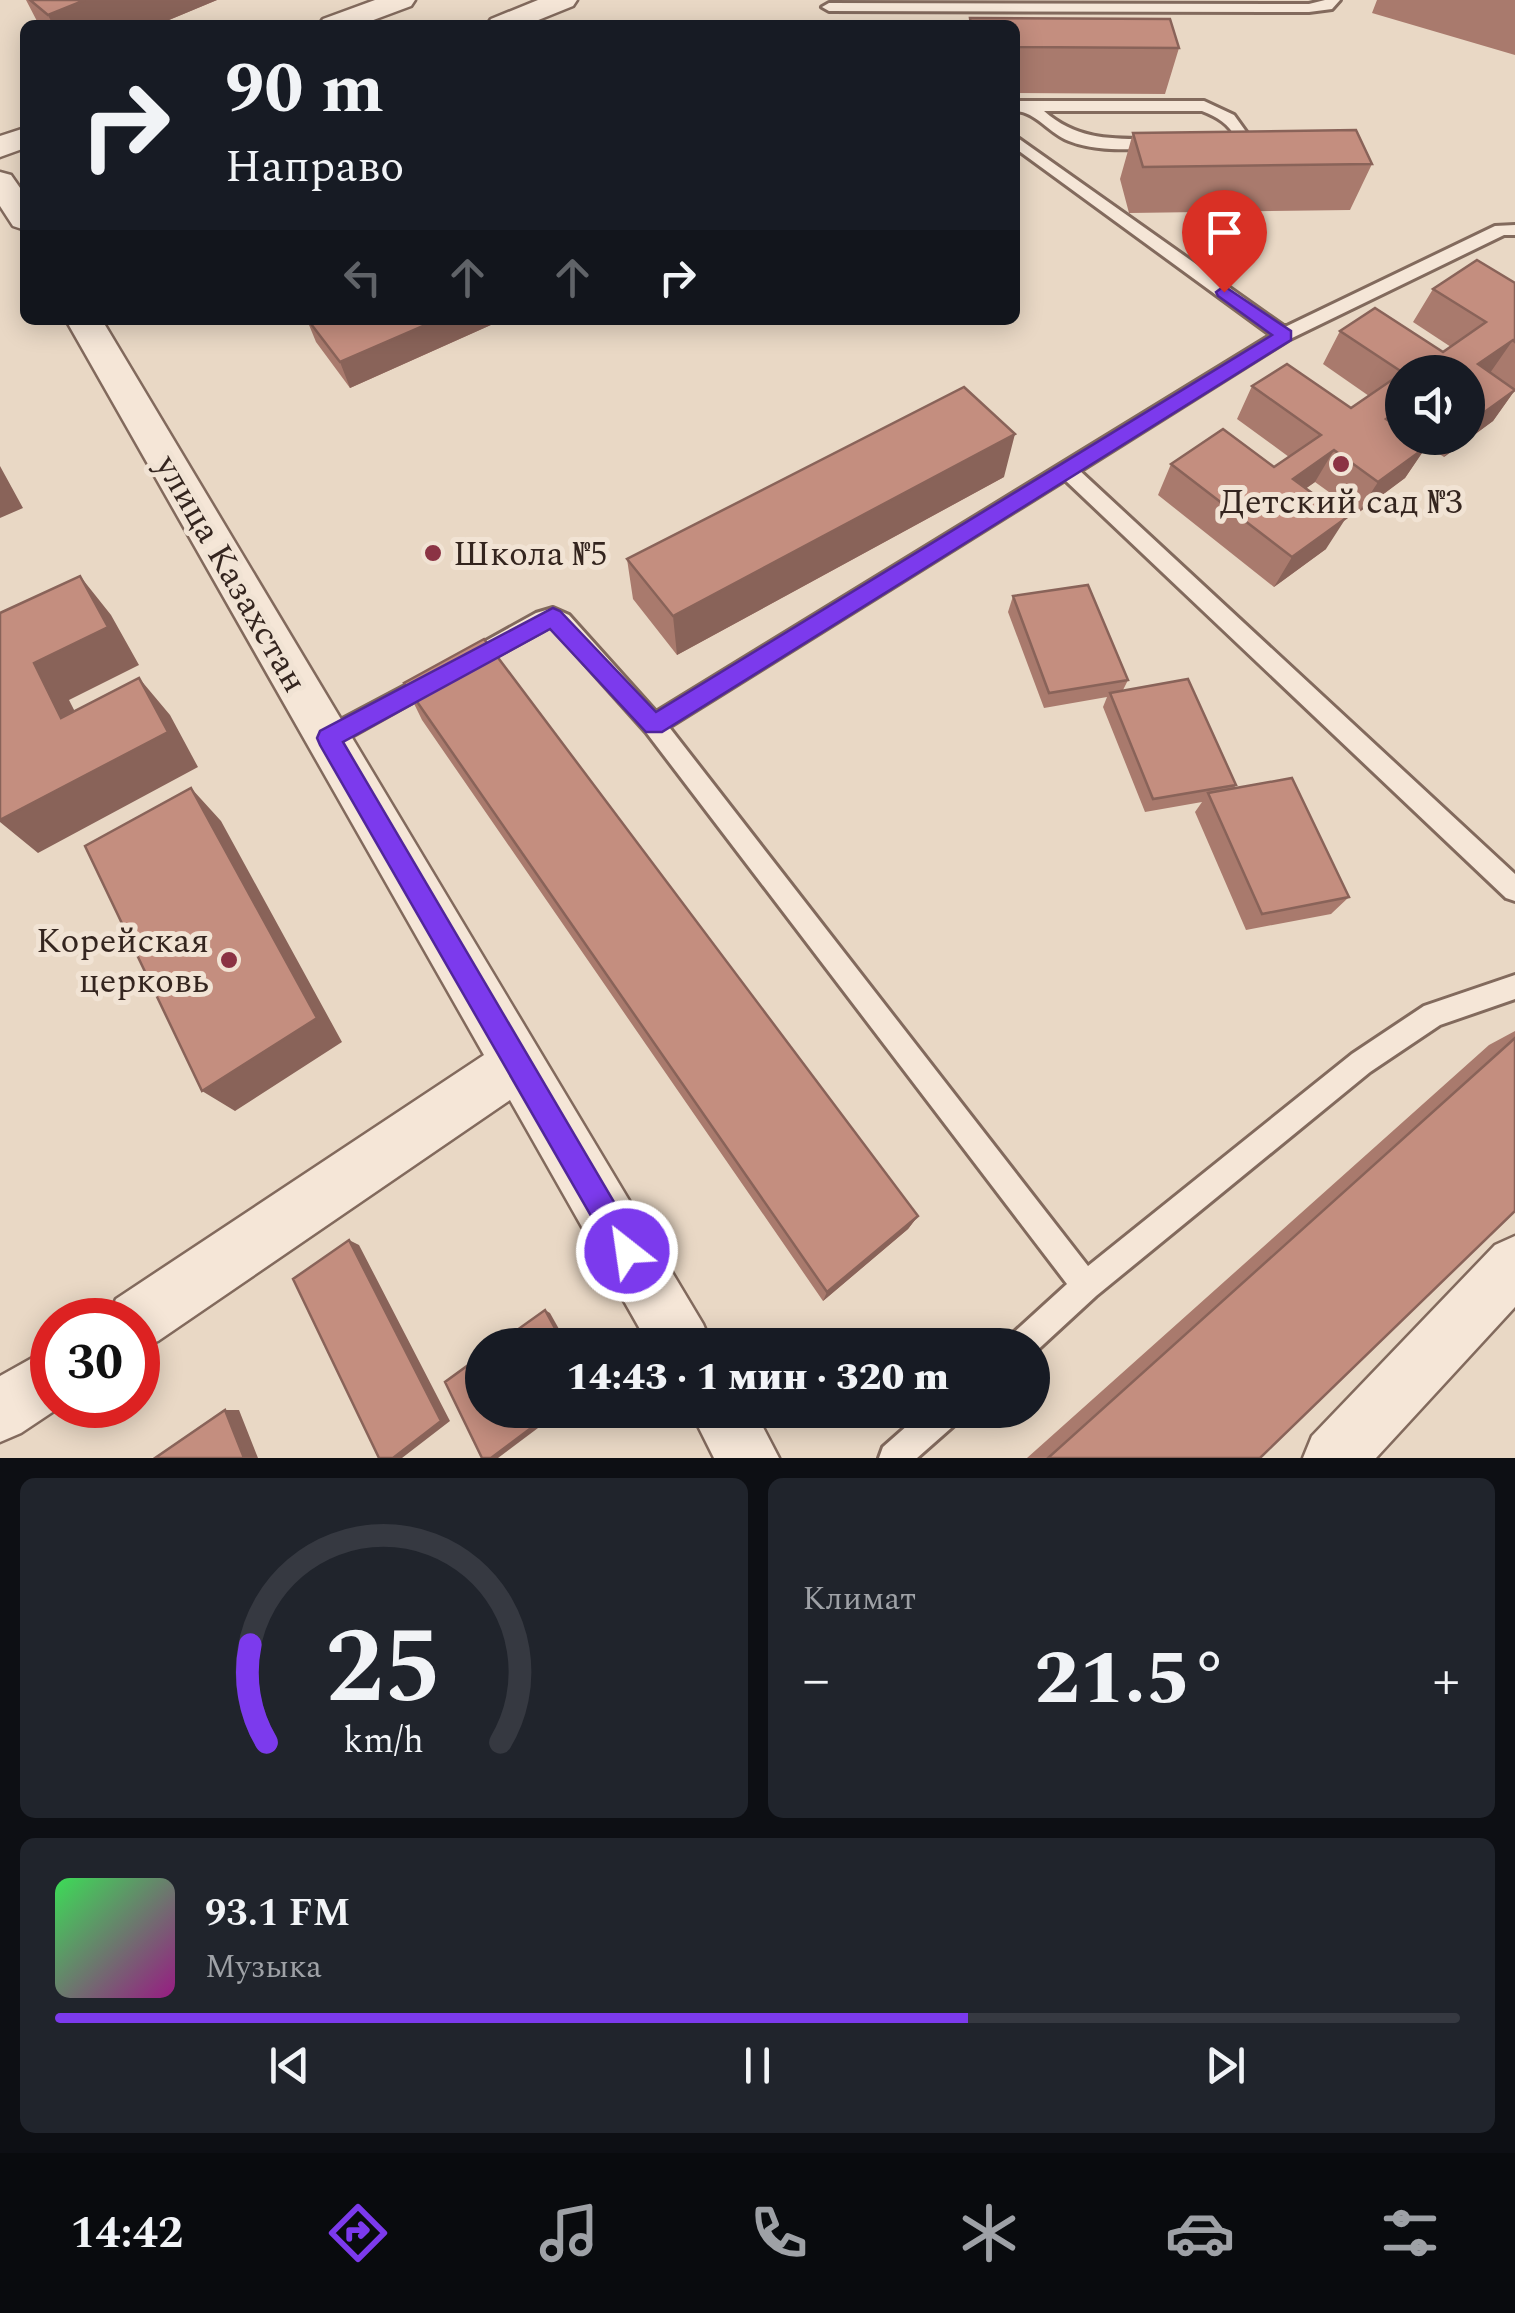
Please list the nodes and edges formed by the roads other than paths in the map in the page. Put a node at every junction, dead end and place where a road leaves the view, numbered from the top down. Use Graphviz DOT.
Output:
graph roads {
  1 [pos="402,0"];
  2 [pos="564,0"];
  3 [pos="1333,0"];
  4 [pos="824,4"];
  5 [pos="347,20"];
  6 [pos="514,20"];
  7 [pos="847,20"];
  8 [pos="1022,106"];
  9 [pos="1183,144"];
  10 [pos="1202,144"];
  11 [pos="1020,145"];
  12 [pos="0,182"];
  13 [pos="20,210"];
  14 [pos="1515,230"];
  15 [pos="87,325"];
  16 [pos="1284,335"];
  17 [pos="1066,470"];
  18 [pos="654,726"];
  19 [pos="328,738"];
  20 [pos="1515,890"];
  21 [pos="1515,987"];
  22 [pos="518,1063"];
  23 [pos="1515,1265"];
  24 [pos="1086,1286"];
  25 [pos="160,1304"];
  26 [pos="672,1328"];
  27 [pos="1040,1328"];
  28 [pos="30,1392"];
  29 [pos="0,1412"];
  30 [pos="730,1428"];
  31 [pos="928,1428"];
  32 [pos="748,1458"];
  33 [pos="894,1458"];
  34 [pos="1334,1458"];
  1 -- 5 [label="street"];
  2 -- 6 [label="street"];
  3 -- 4 [label="lane"];
  4 -- 7 [label="lane"];
  8 -- 9 [label="lane"];
  8 -- 10 [label="lane"];
  11 -- 16 [label="lane"];
  12 -- 13 [label="street"];
  14 -- 16 [label="lane"];
  15 -- 19 [label="street, улица Казахстан"];
  16 -- 17 [label="lane"];
  17 -- 18 [label="lane"];
  17 -- 20 [label="lane"];
  18 -- 19 [label="lane"];
  18 -- 24 [label="lane"];
  19 -- 22 [label="street, улица Казахстан"];
  21 -- 24 [label="lane"];
  22 -- 25 [label="street"];
  22 -- 26 [label="street, улица Казахстан"];
  23 -- 34 [label="street"];
  24 -- 27 [label="lane"];
  28 -- 29 [label="street"];
  30 -- 32 [label="street"];
  31 -- 33 [label="lane"];
}
